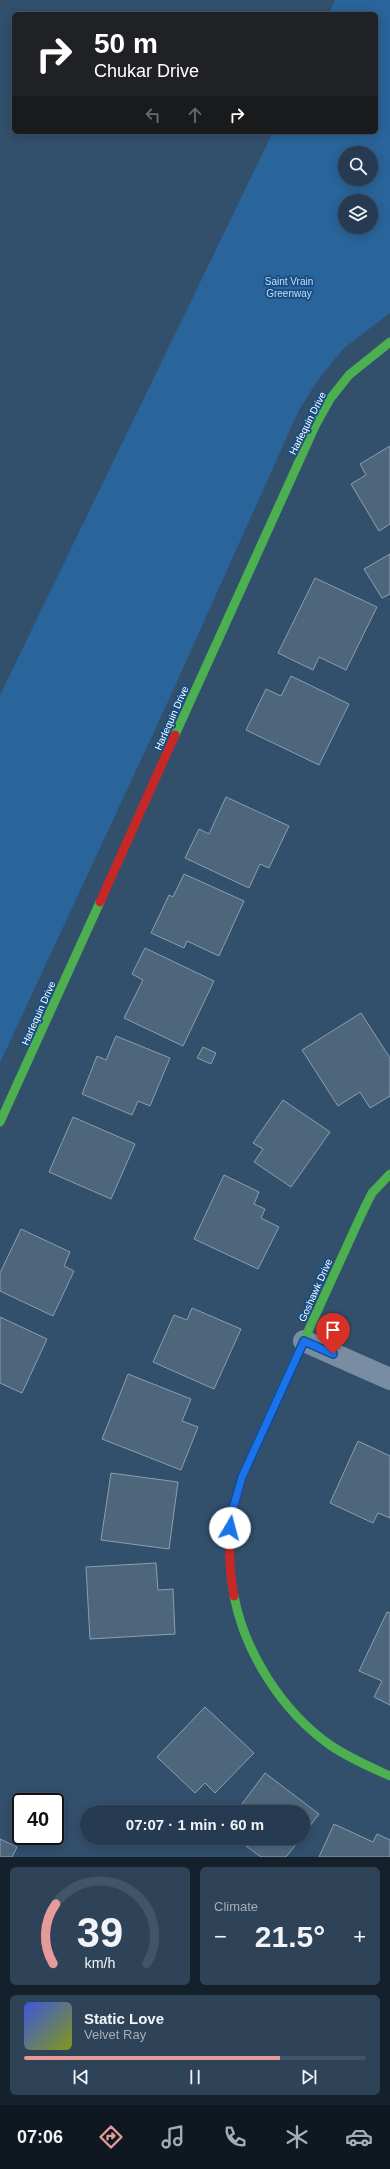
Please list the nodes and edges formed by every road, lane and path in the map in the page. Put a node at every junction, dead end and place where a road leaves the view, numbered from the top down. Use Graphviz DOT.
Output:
graph roads {
  1 [pos="390,342"];
  2 [pos="0,1122"];
  3 [pos="390,1174"];
  4 [pos="304,1341"];
  5 [pos="390,1379"];
  6 [pos="390,1776"];
  1 -- 2 [label="street, Harlequin Drive"];
  3 -- 4 [label="street, Goshawk Drive"];
  4 -- 5 [label="street"];
  4 -- 6 [label="street, Goshawk Drive"];
}
